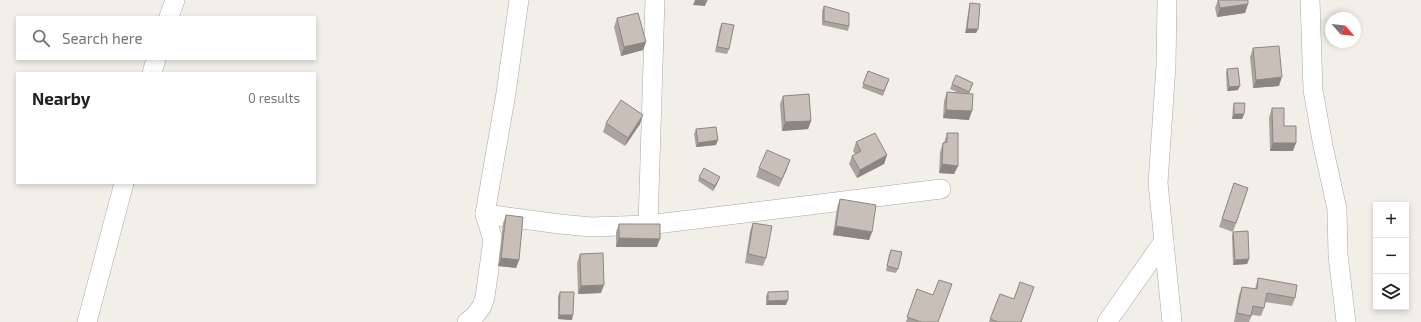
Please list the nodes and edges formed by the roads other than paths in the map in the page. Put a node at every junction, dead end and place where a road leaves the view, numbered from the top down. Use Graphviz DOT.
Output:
graph roads {
  1 [pos="175,0"];
  2 [pos="519,0"];
  3 [pos="655,0"];
  4 [pos="1167,0"];
  5 [pos="1310,0"];
  6 [pos="169,16"];
  7 [pos="156,60"];
  8 [pos="152,72"];
  9 [pos="124,184"];
  10 [pos="941,189"];
  11 [pos="485,214"];
  12 [pos="648,225"];
  13 [pos="1164,241"];
  14 [pos="87,322"];
  15 [pos="467,322"];
  16 [pos="1107,322"];
  17 [pos="1172,322"];
  18 [pos="1346,322"];
  1 -- 6 [label="street"];
  2 -- 11 [label="street"];
  3 -- 12 [label="street"];
  4 -- 13 [label="street"];
  5 -- 18 [label="street"];
  7 -- 8 [label="street"];
  9 -- 14 [label="street"];
  10 -- 12 [label="street"];
  11 -- 12 [label="street"];
  11 -- 15 [label="street"];
  13 -- 16 [label="street"];
  13 -- 17 [label="street"];
}
